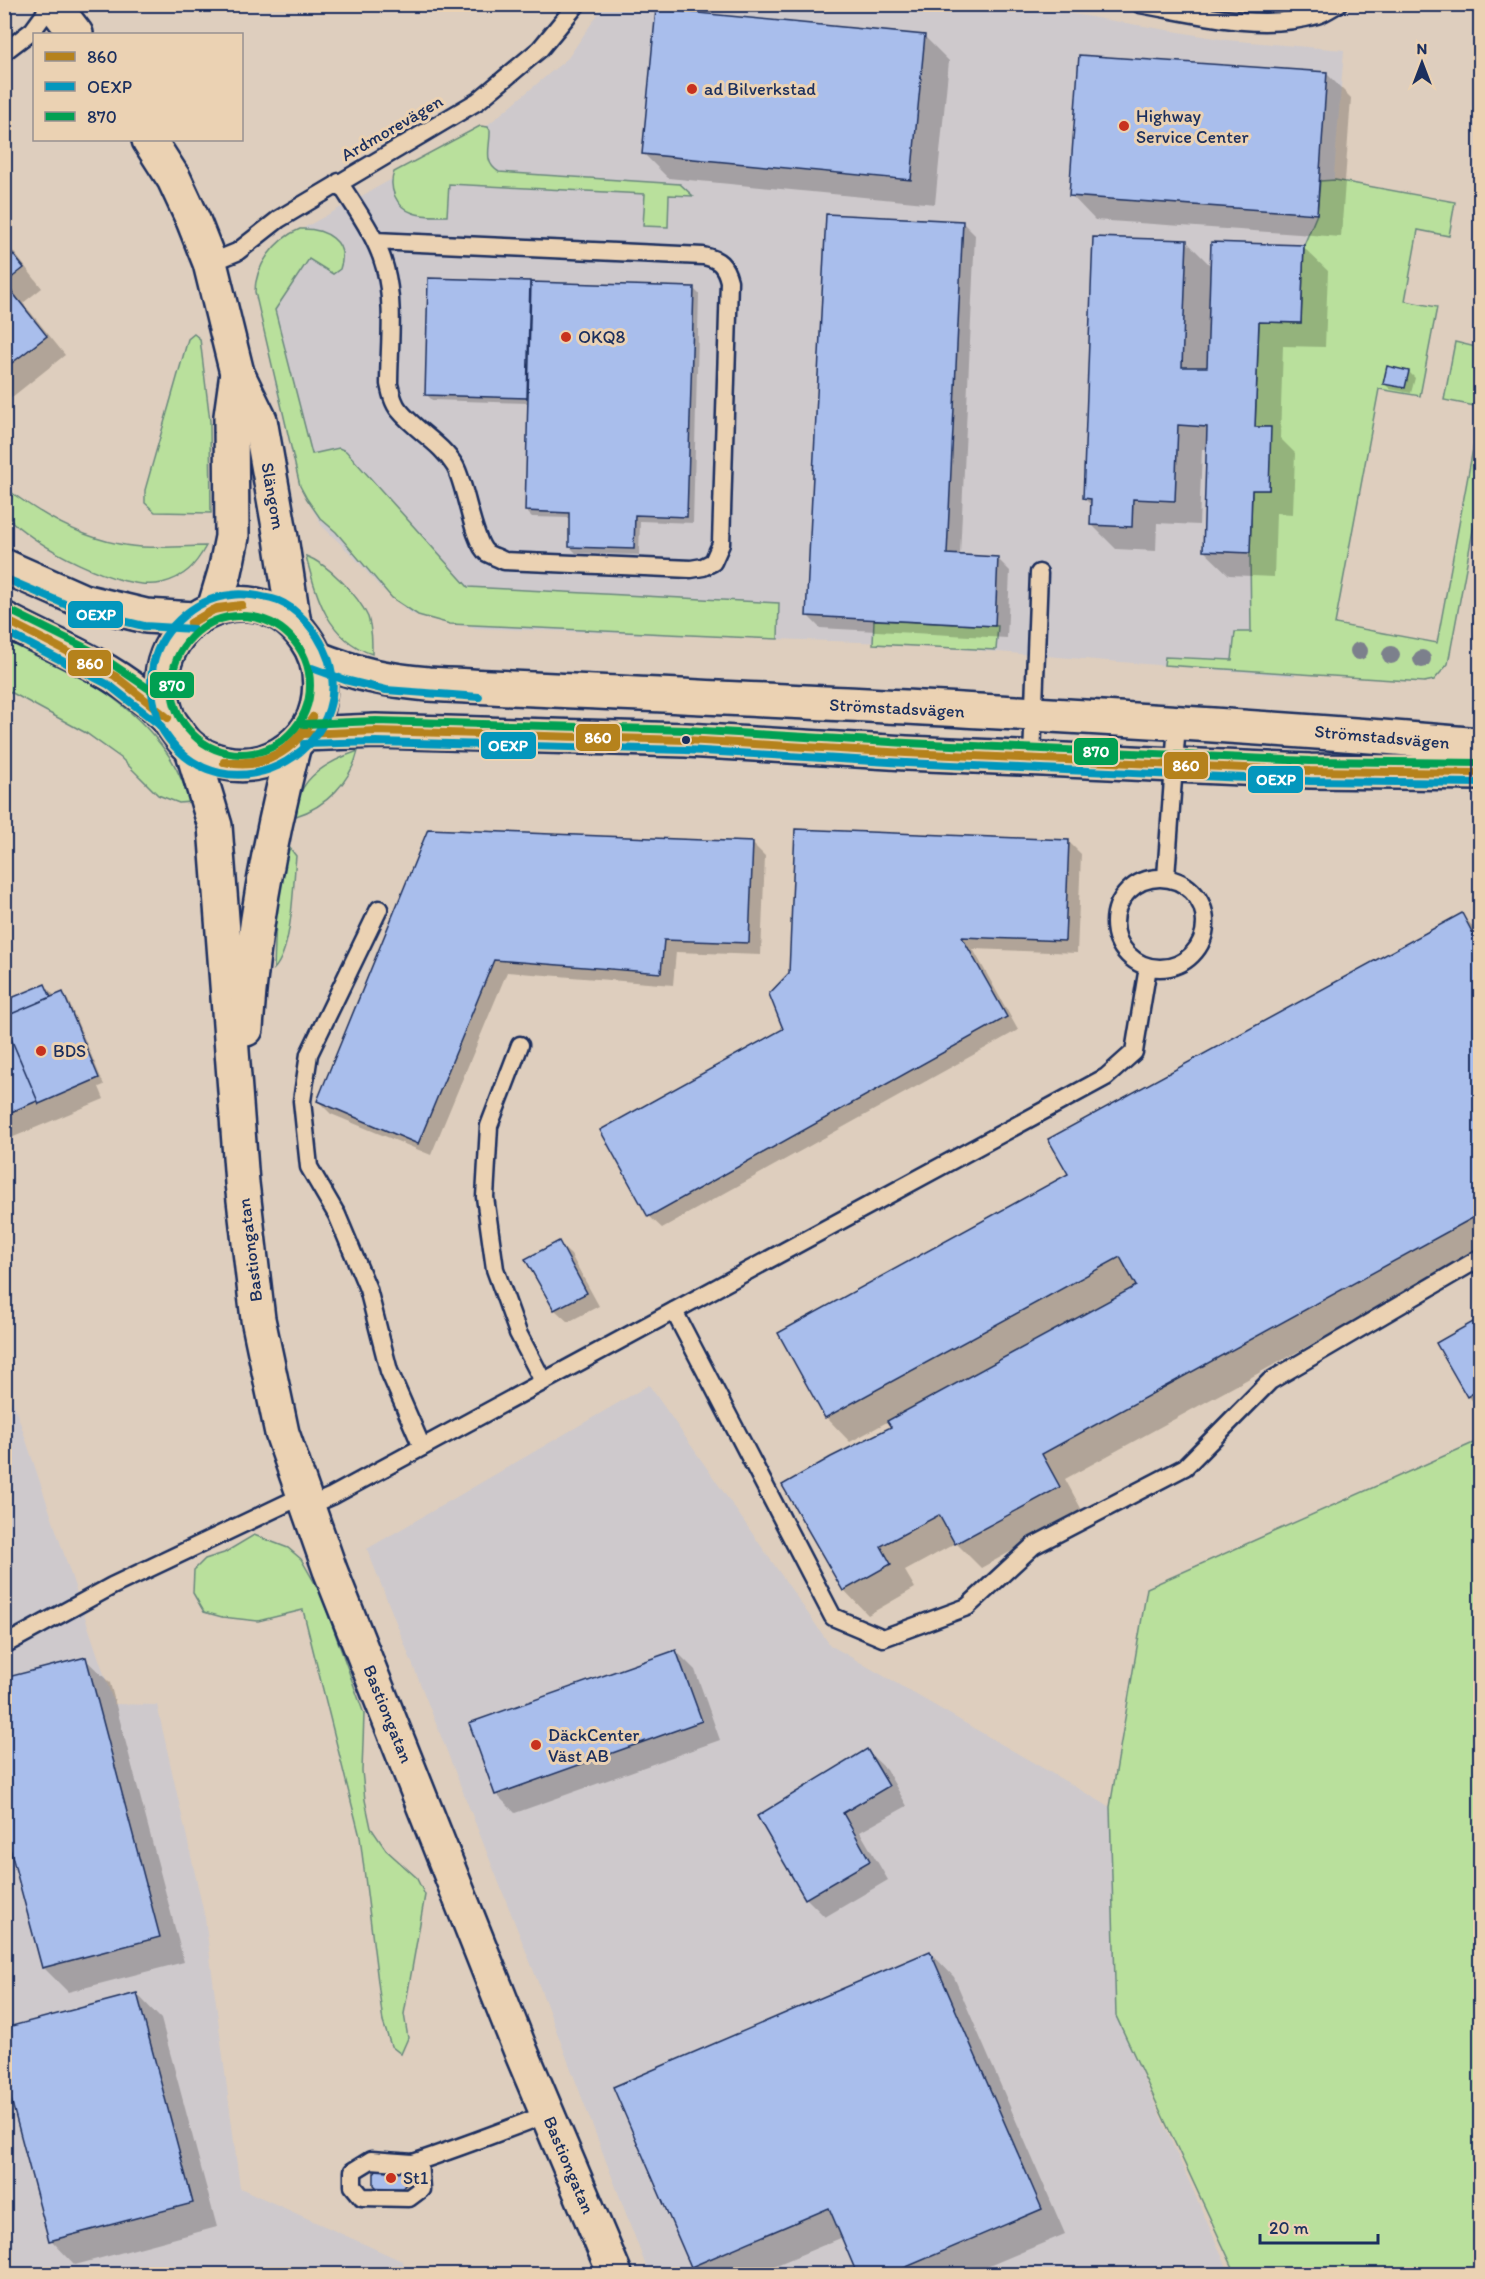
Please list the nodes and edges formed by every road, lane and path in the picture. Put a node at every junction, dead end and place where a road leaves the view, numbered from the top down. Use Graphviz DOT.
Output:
graph roads {
  1 [pos="53,4"];
  2 [pos="577,4"];
  3 [pos="1140,4"];
  4 [pos="1338,4"];
  5 [pos="75,33"];
  6 [pos="4,51"];
  7 [pos="150,141"];
  8 [pos="339,182"];
  9 [pos="375,241"];
  10 [pos="210,263"];
  11 [pos="237,373"];
  12 [pos="4,566"];
  13 [pos="1039,573"];
  14 [pos="204,614"];
  15 [pos="4,619"];
  16 [pos="294,624"];
  17 [pos="316,658"];
  18 [pos="1033,715"];
  19 [pos="168,718"];
  20 [pos="1177,723"];
  21 [pos="299,739"];
  22 [pos="1480,745"];
  23 [pos="192,748"];
  24 [pos="1032,758"];
  25 [pos="1174,764"];
  26 [pos="1480,773"];
  27 [pos="1166,877"];
  28 [pos="379,909"];
  29 [pos="1148,967"];
  30 [pos="520,1045"];
  31 [pos="239,1132"];
  32 [pos="1480,1258"];
  33 [pos="674,1311"];
  34 [pos="543,1382"];
  35 [pos="422,1447"];
  36 [pos="305,1501"];
  37 [pos="4,1646"];
  38 [pos="548,2114"];
  39 [pos="419,2161"];
  40 [pos="615,2274"];
  1 -- 5 [label="main road"];
  1 -- 6 [label="lane"];
  2 -- 8 [label="lane, Ardmorevägen"];
  3 -- 4 [label="lane"];
  7 -- 10 [label="main road, Slängom"];
  8 -- 9 [label="lane"];
  8 -- 10 [label="lane, Ardmorevägen"];
  9 -- 9 [label="lane"];
  10 -- 11 [label="main road, Slängom"];
  11 -- 14 [label="main road, Slängom"];
  11 -- 16 [label="main road, Slängom"];
  12 -- 14 [label="main road"];
  13 -- 18 [label="lane"];
  14 -- 16 [label="main road"];
  14 -- 19 [label="main road"];
  15 -- 19 [label="main road"];
  16 -- 17 [label="main road"];
  17 -- 18 [label="main road, Strömstadsvägen"];
  17 -- 21 [label="main road"];
  18 -- 20 [label="main road, Strömstadsvägen"];
  18 -- 24 [label="lane"];
  19 -- 23 [label="main road"];
  20 -- 22 [label="main road, Strömstadsvägen"];
  20 -- 25 [label="lane"];
  21 -- 23 [label="main road"];
  21 -- 24 [label="main road, Strömstadsvägen"];
  21 -- 31 [label="main road, Bastiongatan"];
  23 -- 31 [label="main road, Bastiongatan"];
  24 -- 25 [label="main road, Strömstadsvägen"];
  25 -- 26 [label="main road, Strömstadsvägen"];
  25 -- 27 [label="lane"];
  27 -- 29 [label="lane"];
  27 -- 29 [label="lane"];
  28 -- 35 [label="lane"];
  29 -- 33 [label="lane"];
  30 -- 34 [label="lane"];
  31 -- 36 [label="main road, Bastiongatan"];
  32 -- 33 [label="lane"];
  33 -- 34 [label="lane"];
  34 -- 35 [label="lane"];
  35 -- 36 [label="lane"];
  36 -- 37 [label="lane"];
  36 -- 38 [label="main road, Bastiongatan"];
  38 -- 39 [label="lane"];
  38 -- 40 [label="main road, Bastiongatan"];
}
